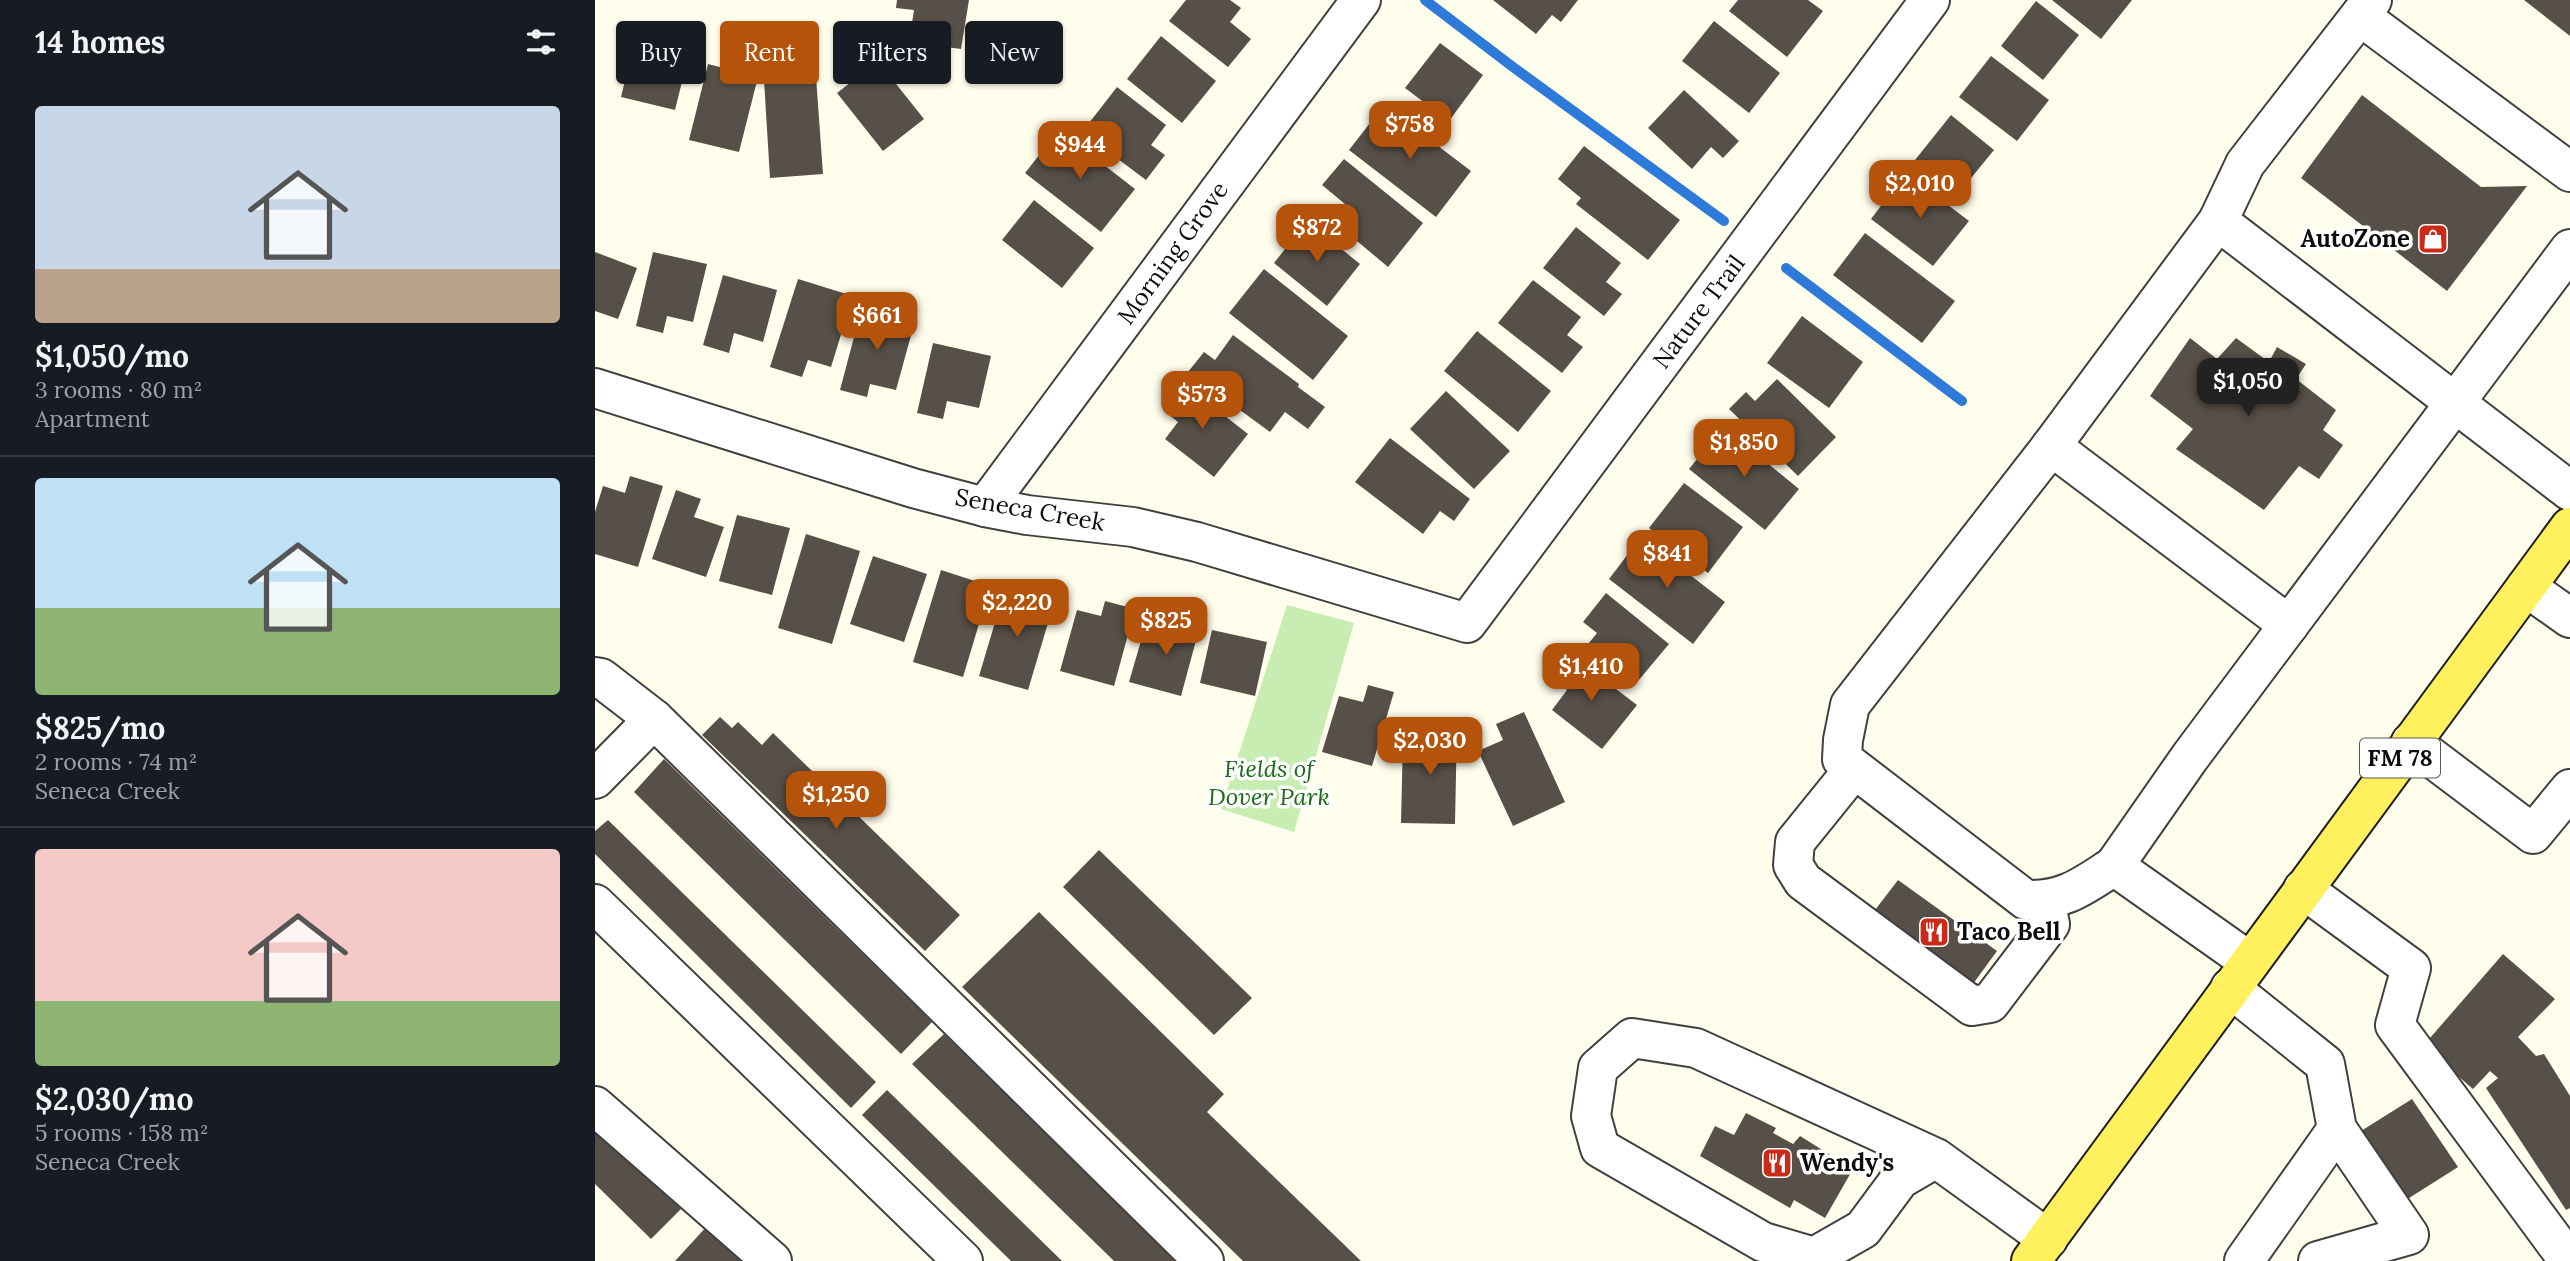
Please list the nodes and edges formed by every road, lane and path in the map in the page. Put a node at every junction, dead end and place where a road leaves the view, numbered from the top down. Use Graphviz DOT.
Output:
graph roads {
  1 [pos="1361,0"];
  2 [pos="1930,0"];
  3 [pos="2366,8"];
  4 [pos="2570,172"];
  5 [pos="2218,221"];
  6 [pos="2570,249"];
  7 [pos="595,388"];
  8 [pos="2455,404"];
  9 [pos="2051,446"];
  10 [pos="2570,491"];
  11 [pos="985,507"];
  12 [pos="2570,527"];
  13 [pos="2526,587"];
  14 [pos="2570,618"];
  15 [pos="1467,623"];
  16 [pos="2289,625"];
  17 [pos="595,677"];
  18 [pos="653,719"];
  19 [pos="2411,742"];
  20 [pos="1854,769"];
  21 [pos="595,779"];
  22 [pos="2570,789"];
  23 [pos="2114,866"];
  24 [pos="2303,889"];
  25 [pos="2045,901"];
  26 [pos="595,904"];
  27 [pos="2240,975"];
  28 [pos="595,1106"];
  29 [pos="2337,1129"];
  30 [pos="1936,1158"];
  31 [pos="2039,1250"];
  32 [pos="772,1261"];
  33 [pos="963,1261"];
  34 [pos="1204,1261"];
  35 [pos="2244,1261"];
  36 [pos="2318,1261"];
  37 [pos="2569,1261"];
  1 -- 11 [label="street, Morning Grove"];
  2 -- 15 [label="street, Nature Trail"];
  3 -- 4 [label="street"];
  3 -- 5 [label="street"];
  5 -- 8 [label="street"];
  5 -- 9 [label="street"];
  6 -- 8 [label="street"];
  7 -- 11 [label="street, Seneca Creek"];
  8 -- 10 [label="street"];
  8 -- 16 [label="street"];
  9 -- 16 [label="street"];
  9 -- 20 [label="street"];
  11 -- 15 [label="street, Seneca Creek"];
  12 -- 13 [label="main road, FM 78"];
  13 -- 14 [label="street"];
  13 -- 19 [label="main road, FM 78"];
  16 -- 23 [label="street"];
  17 -- 18 [label="street"];
  18 -- 21 [label="street"];
  18 -- 34 [label="street"];
  19 -- 22 [label="street"];
  19 -- 24 [label="main road, FM 78"];
  20 -- 25 [label="street"];
  20 -- 25 [label="street"];
  23 -- 25 [label="street"];
  23 -- 27 [label="street"];
  24 -- 27 [label="main road, FM 78"];
  24 -- 37 [label="street"];
  26 -- 33 [label="street"];
  27 -- 29 [label="street"];
  27 -- 31 [label="main road, FM 78"];
  28 -- 32 [label="street"];
  29 -- 35 [label="street"];
  29 -- 36 [label="street"];
  30 -- 30 [label="street"];
  30 -- 31 [label="street"];
}
